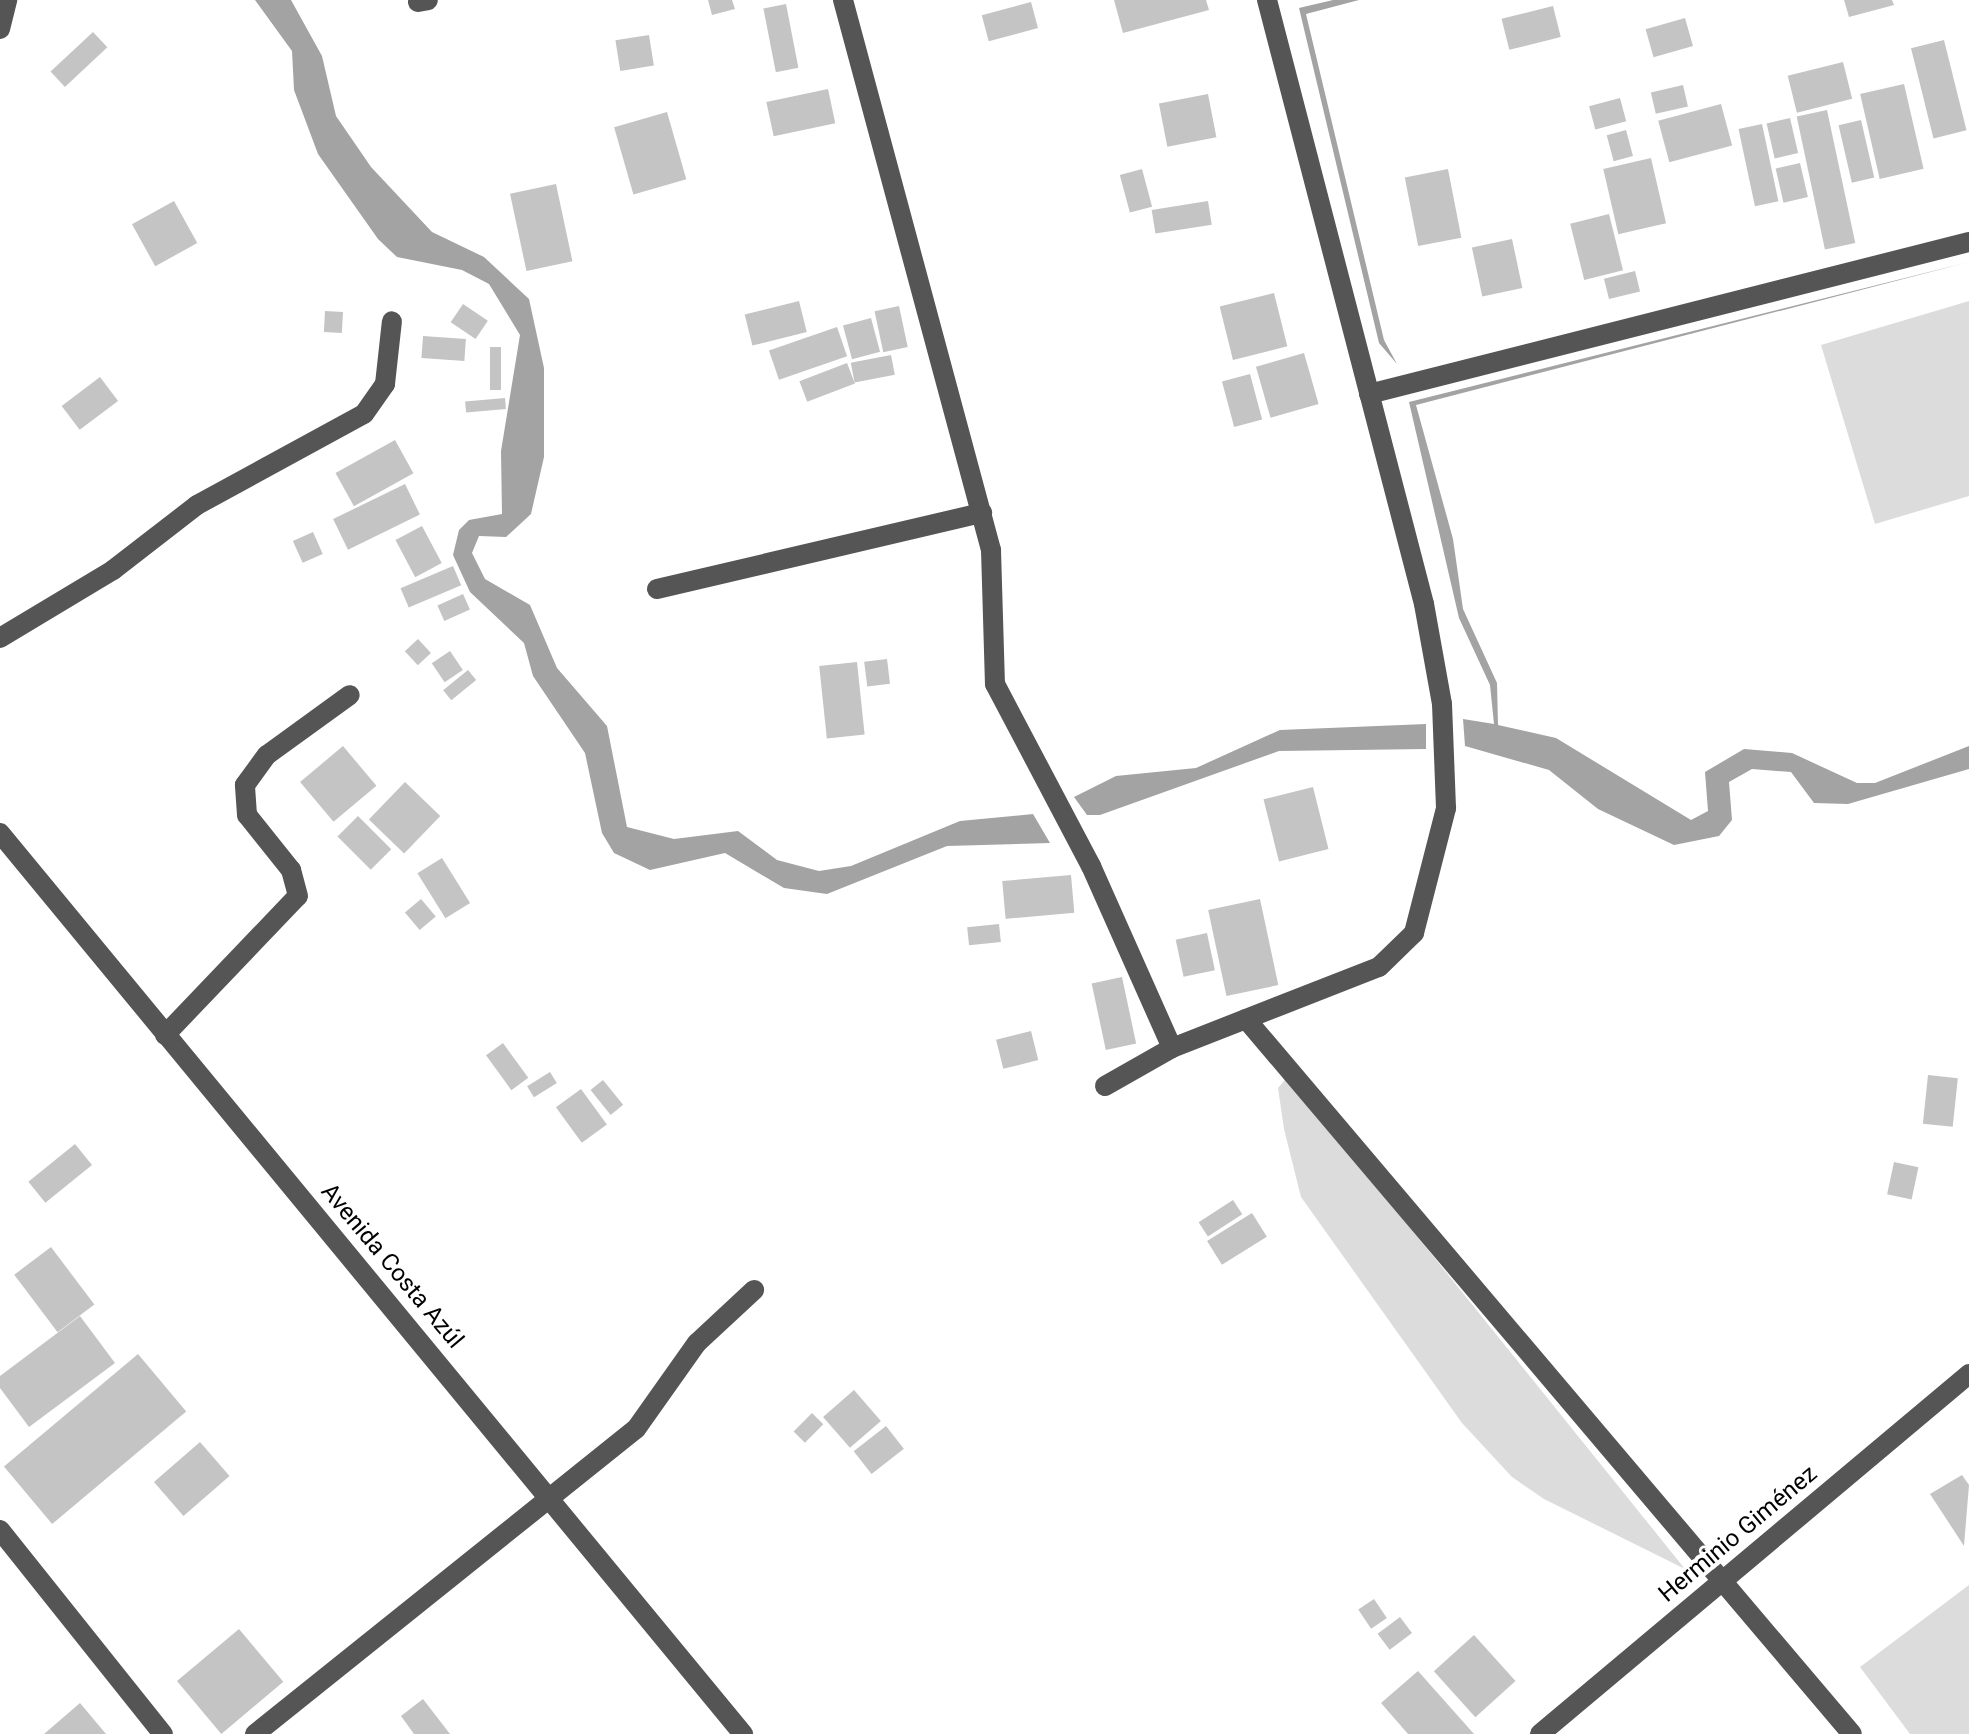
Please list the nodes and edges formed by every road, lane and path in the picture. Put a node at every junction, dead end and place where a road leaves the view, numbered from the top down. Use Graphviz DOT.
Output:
graph roads {
  1 [pos="7,0"];
  2 [pos="843,0"];
  3 [pos="1267,0"];
  4 [pos="0,29"];
  5 [pos="1969,242"];
  6 [pos="392,321"];
  7 [pos="1369,394"];
  8 [pos="982,513"];
  9 [pos="657,589"];
  10 [pos="0,638"];
  11 [pos="350,695"];
  12 [pos="0,833"];
  13 [pos="1246,1019"];
  14 [pos="165,1035"];
  15 [pos="1172,1048"];
  16 [pos="1105,1086"];
  17 [pos="754,1290"];
  18 [pos="1969,1374"];
  19 [pos="554,1501"];
  20 [pos="0,1530"];
  21 [pos="1724,1579"];
  22 [pos="163,1734"];
  23 [pos="255,1734"];
  24 [pos="743,1734"];
  25 [pos="1540,1734"];
  26 [pos="1852,1734"];
  1 -- 4 [label="street"];
  2 -- 8 [label="street"];
  3 -- 7 [label="street"];
  5 -- 7 [label="street"];
  6 -- 10 [label="street"];
  7 -- 13 [label="street"];
  8 -- 9 [label="street"];
  8 -- 15 [label="street"];
  11 -- 14 [label="street"];
  12 -- 14 [label="street, Avenida Costa Azúl"];
  13 -- 15 [label="street"];
  13 -- 21 [label="street"];
  14 -- 19 [label="street, Avenida Costa Azúl"];
  15 -- 16 [label="street"];
  17 -- 19 [label="street"];
  18 -- 21 [label="street, Herminio Giménez"];
  19 -- 23 [label="street"];
  19 -- 24 [label="street, Avenida Costa Azúl"];
  20 -- 22 [label="street"];
  21 -- 25 [label="street, Herminio Giménez"];
  21 -- 26 [label="street"];
}
